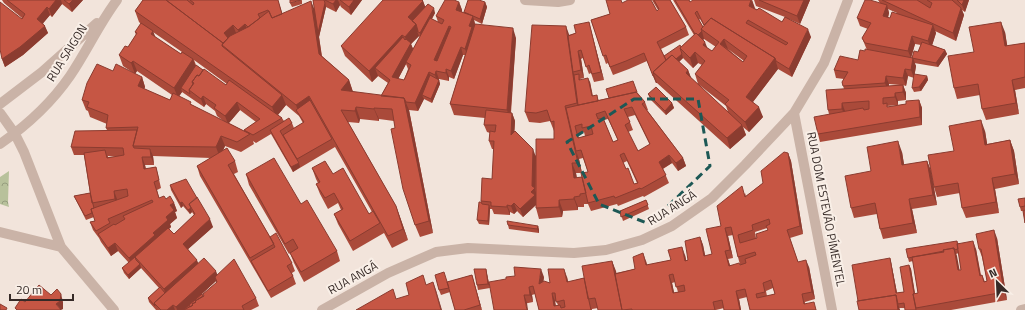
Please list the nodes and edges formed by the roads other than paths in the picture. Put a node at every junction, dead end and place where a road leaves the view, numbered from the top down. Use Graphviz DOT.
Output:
graph roads {
  1 [pos="117,0"];
  2 [pos="525,0"];
  3 [pos="570,0"];
  4 [pos="848,0"];
  5 [pos="104,16"];
  6 [pos="0,104"];
  7 [pos="0,113"];
  8 [pos="794,113"];
  9 [pos="15,134"];
  10 [pos="0,144"];
  11 [pos="0,232"];
  12 [pos="61,247"];
  13 [pos="1025,309"];
  14 [pos="114,310"];
  15 [pos="322,310"];
  16 [pos="832,310"];
  17 [pos="1021,310"];
  1 -- 5 [label="street, RUA SAIGON"];
  2 -- 3 [label="street"];
  4 -- 8 [label="street, RUA ANGÁ"];
  5 -- 6 [label="street, RUA SAIGON"];
  5 -- 9 [label="street, RUA SAIGON"];
  7 -- 9 [label="street"];
  8 -- 15 [label="street, RUA ANGÁ"];
  8 -- 16 [label="street, RUA DOM ESTEVÃO PÍMENTEL"];
  9 -- 10 [label="street, RUA SAIGON"];
  9 -- 12 [label="street"];
  11 -- 12 [label="street"];
  12 -- 14 [label="street"];
  13 -- 17 [label="street"];
}
